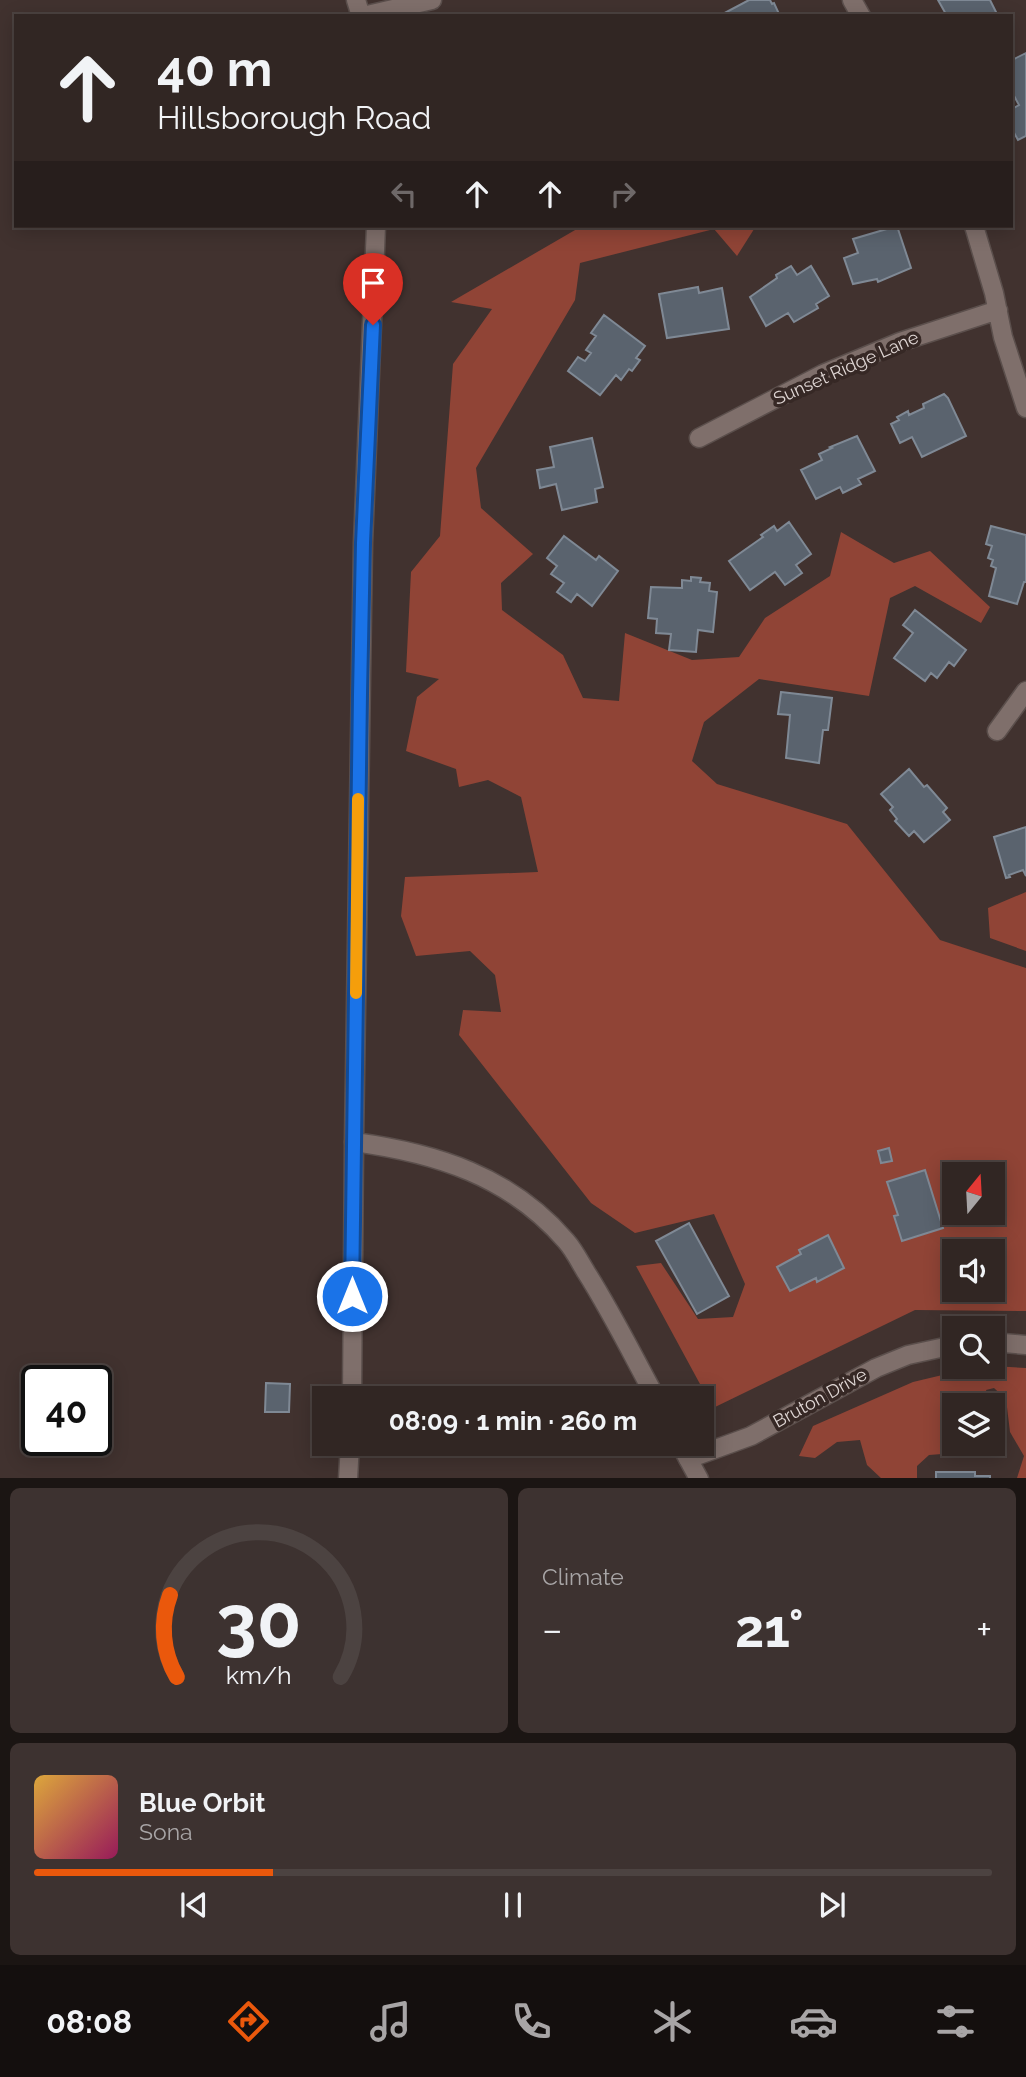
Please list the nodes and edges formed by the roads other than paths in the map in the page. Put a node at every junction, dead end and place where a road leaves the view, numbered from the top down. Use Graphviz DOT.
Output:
graph roads {
  1 [pos="432,0"];
  2 [pos="371,14"];
  3 [pos="376,228"];
  4 [pos="975,228"];
  5 [pos="998,310"];
  6 [pos="1026,408"];
  7 [pos="699,438"];
  8 [pos="1026,691"];
  9 [pos="997,731"];
  10 [pos="354,1142"];
  11 [pos="1005,1343"];
  12 [pos="1026,1345"];
  13 [pos="942,1348"];
  14 [pos="352,1386"];
  15 [pos="649,1386"];
  16 [pos="714,1445"];
  17 [pos="349,1456"];
  18 [pos="686,1456"];
  19 [pos="348,1478"];
  20 [pos="698,1478"];
  1 -- 2 [label="main road"];
  3 -- 10 [label="main road"];
  4 -- 5 [label="main road"];
  5 -- 6 [label="main road"];
  5 -- 7 [label="main road, Sunset Ridge Lane"];
  8 -- 9 [label="main road"];
  10 -- 14 [label="main road"];
  10 -- 15 [label="main road"];
  11 -- 12 [label="main road"];
  13 -- 16 [label="main road, Bruton Drive"];
  17 -- 19 [label="main road"];
  18 -- 20 [label="main road"];
}
